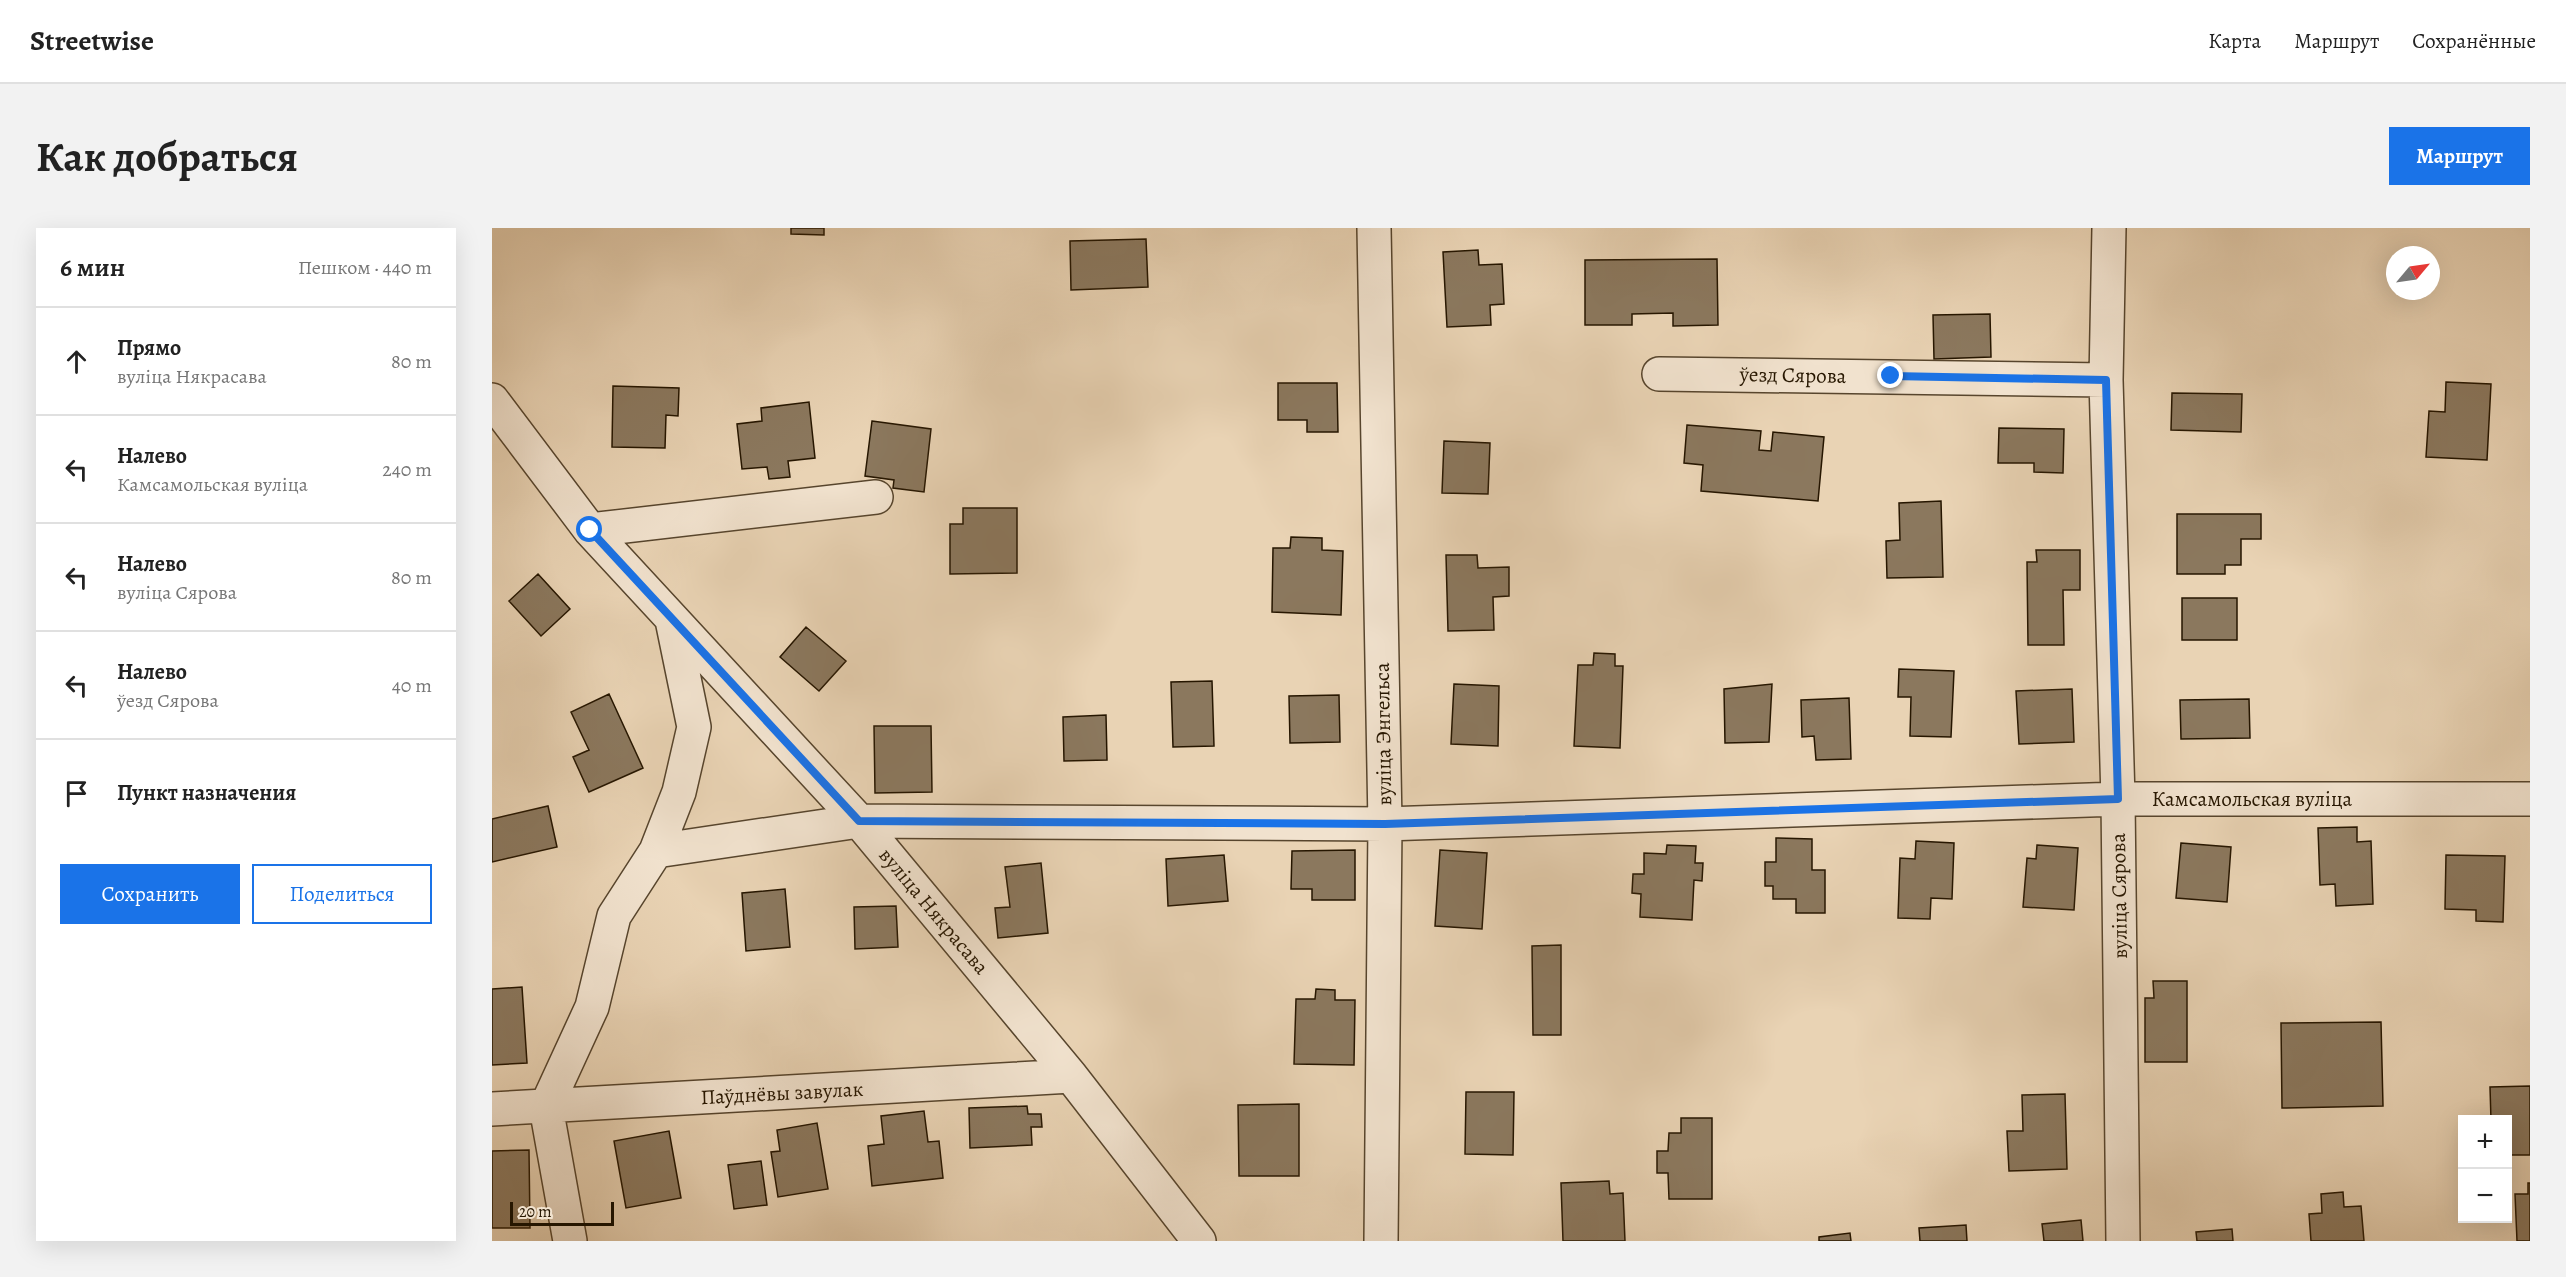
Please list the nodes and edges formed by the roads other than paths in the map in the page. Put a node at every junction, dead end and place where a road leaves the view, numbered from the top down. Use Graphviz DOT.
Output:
graph roads {
  1 [pos="1374,228"];
  2 [pos="2109,228"];
  3 [pos="1659,374"];
  4 [pos="2106,380"];
  5 [pos="492,400"];
  6 [pos="876,497"];
  7 [pos="590,530"];
  8 [pos="672,620"];
  9 [pos="2118,799"];
  10 [pos="2530,799"];
  11 [pos="859,821"];
  12 [pos="1385,824"];
  13 [pos="656,851"];
  14 [pos="1071,1076"];
  15 [pos="546,1107"];
  16 [pos="492,1109"];
  17 [pos="570,1241"];
  18 [pos="1199,1241"];
  19 [pos="1381,1241"];
  20 [pos="2123,1241"];
  1 -- 12 [label="street, вуліца Энгельса"];
  2 -- 4 [label="street, вуліца Сярова"];
  3 -- 4 [label="street, ўезд Сярова"];
  4 -- 9 [label="street, вуліца Сярова"];
  5 -- 7 [label="street, вуліца Някрасава"];
  6 -- 7 [label="street"];
  7 -- 8 [label="street, вуліца Някрасава"];
  8 -- 11 [label="street, вуліца Някрасава"];
  8 -- 13 [label="street"];
  9 -- 10 [label="street, Камсамольская вуліца"];
  9 -- 12 [label="street, Камсамольская вуліца"];
  9 -- 20 [label="street, вуліца Сярова"];
  11 -- 12 [label="street, Камсамольская вуліца"];
  11 -- 13 [label="street, Камсамольская вуліца"];
  11 -- 14 [label="street, вуліца Някрасава"];
  12 -- 19 [label="street, вуліца Энгельса"];
  13 -- 15 [label="street"];
  14 -- 15 [label="street, Паўднёвы завулак"];
  14 -- 18 [label="street, вуліца Някрасава"];
  15 -- 16 [label="street, Паўднёвы завулак"];
  15 -- 17 [label="street"];
}
